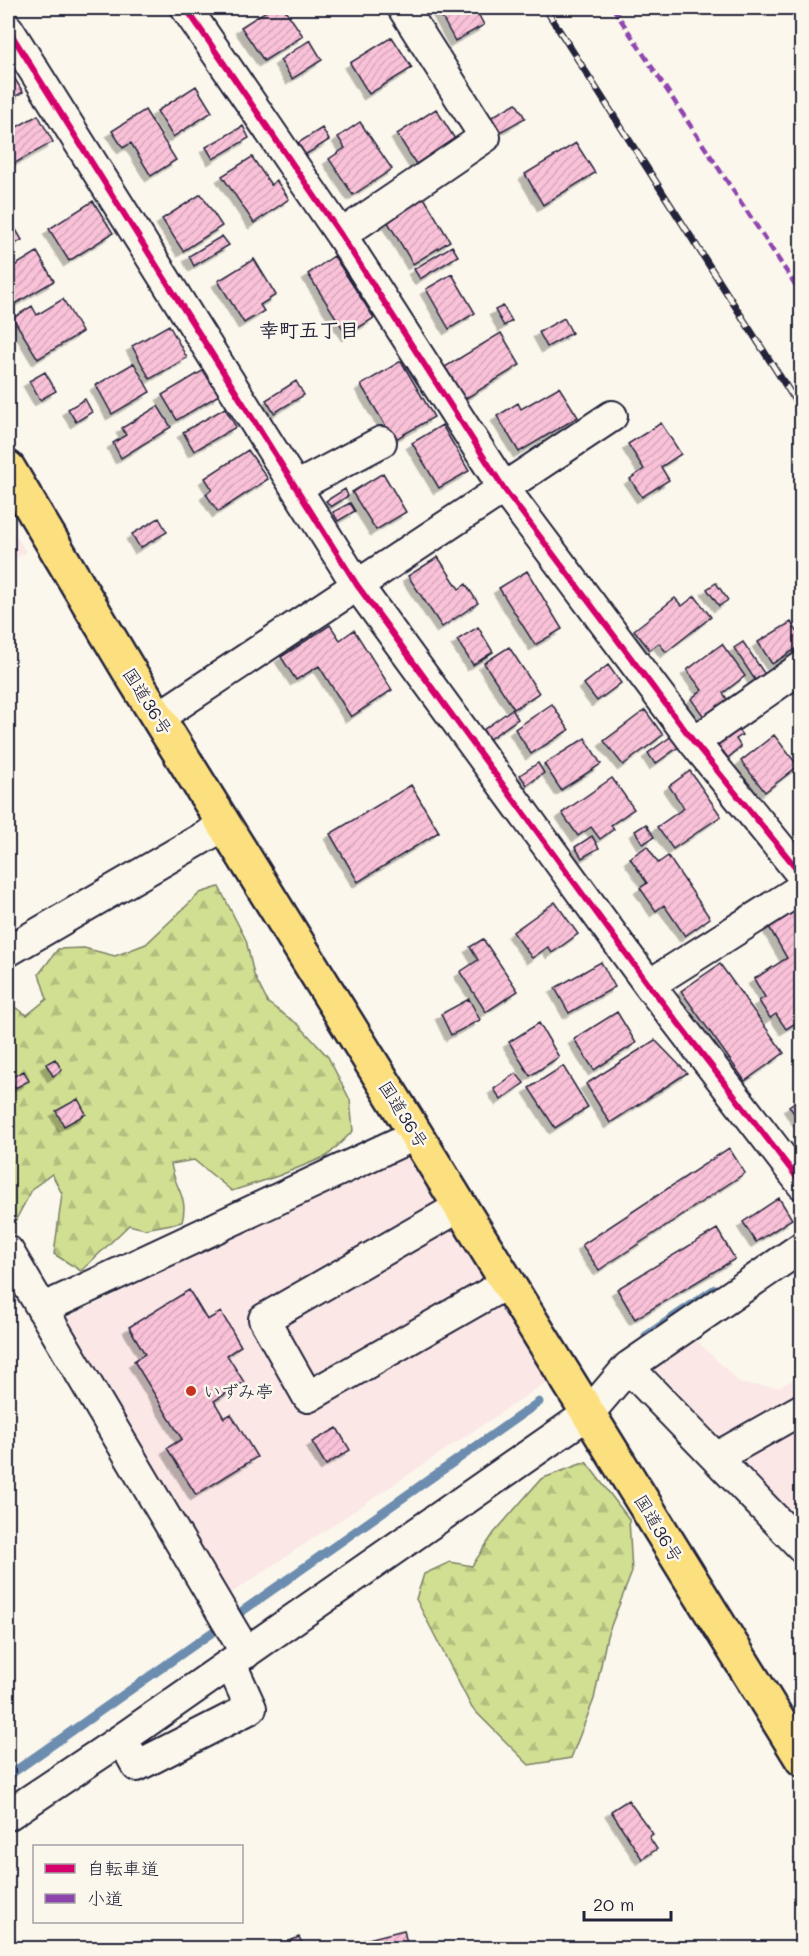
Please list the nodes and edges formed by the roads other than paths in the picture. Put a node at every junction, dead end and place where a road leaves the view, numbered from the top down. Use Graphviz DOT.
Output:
graph roads {
  1 [pos="188,8"];
  2 [pos="403,8"];
  3 [pos="8,29"];
  4 [pos="341,235"];
  5 [pos="612,416"];
  6 [pos="381,442"];
  7 [pos="8,468"];
  8 [pos="296,487"];
  9 [pos="505,490"];
  10 [pos="357,585"];
  11 [pos="801,667"];
  12 [pos="159,717"];
  13 [pos="694,742"];
  14 [pos="225,825"];
  15 [pos="801,875"];
  16 [pos="801,888"];
  17 [pos="8,951"];
  18 [pos="649,985"];
  19 [pos="417,1134"];
  20 [pos="801,1184"];
  21 [pos="461,1206"];
  22 [pos="801,1247"];
  23 [pos="8,1251"];
  24 [pos="509,1282"];
  25 [pos="42,1309"];
  26 [pos="628,1367"];
  27 [pos="801,1409"];
  28 [pos="589,1413"];
  29 [pos="717,1457"];
  30 [pos="801,1547"];
  31 [pos="238,1659"];
  32 [pos="122,1739"];
  33 [pos="801,1759"];
  34 [pos="8,1815"];
  1 -- 4 [label="street"];
  2 -- 4 [label="street"];
  3 -- 8 [label="street"];
  4 -- 9 [label="street"];
  5 -- 9 [label="street"];
  6 -- 8 [label="street"];
  7 -- 12 [label="highway, 国道36号"];
  8 -- 10 [label="street"];
  9 -- 10 [label="street"];
  9 -- 13 [label="street"];
  10 -- 12 [label="street"];
  10 -- 18 [label="street"];
  11 -- 13 [label="street"];
  12 -- 14 [label="highway, 国道36号"];
  13 -- 15 [label="street"];
  14 -- 17 [label="street"];
  14 -- 19 [label="highway, 国道36号"];
  16 -- 18 [label="street"];
  18 -- 20 [label="street"];
  19 -- 21 [label="highway, 国道36号"];
  19 -- 25 [label="street"];
  21 -- 24 [label="highway, 国道36号"];
  21 -- 24 [label="street"];
  22 -- 26 [label="street"];
  23 -- 25 [label="street"];
  24 -- 28 [label="highway, 国道36号"];
  25 -- 31 [label="street"];
  26 -- 28 [label="street"];
  26 -- 29 [label="street"];
  27 -- 29 [label="street"];
  28 -- 31 [label="street"];
  28 -- 33 [label="highway, 国道36号"];
  29 -- 30 [label="street"];
  31 -- 32 [label="street"];
  31 -- 32 [label="street"];
  32 -- 34 [label="street"];
}
